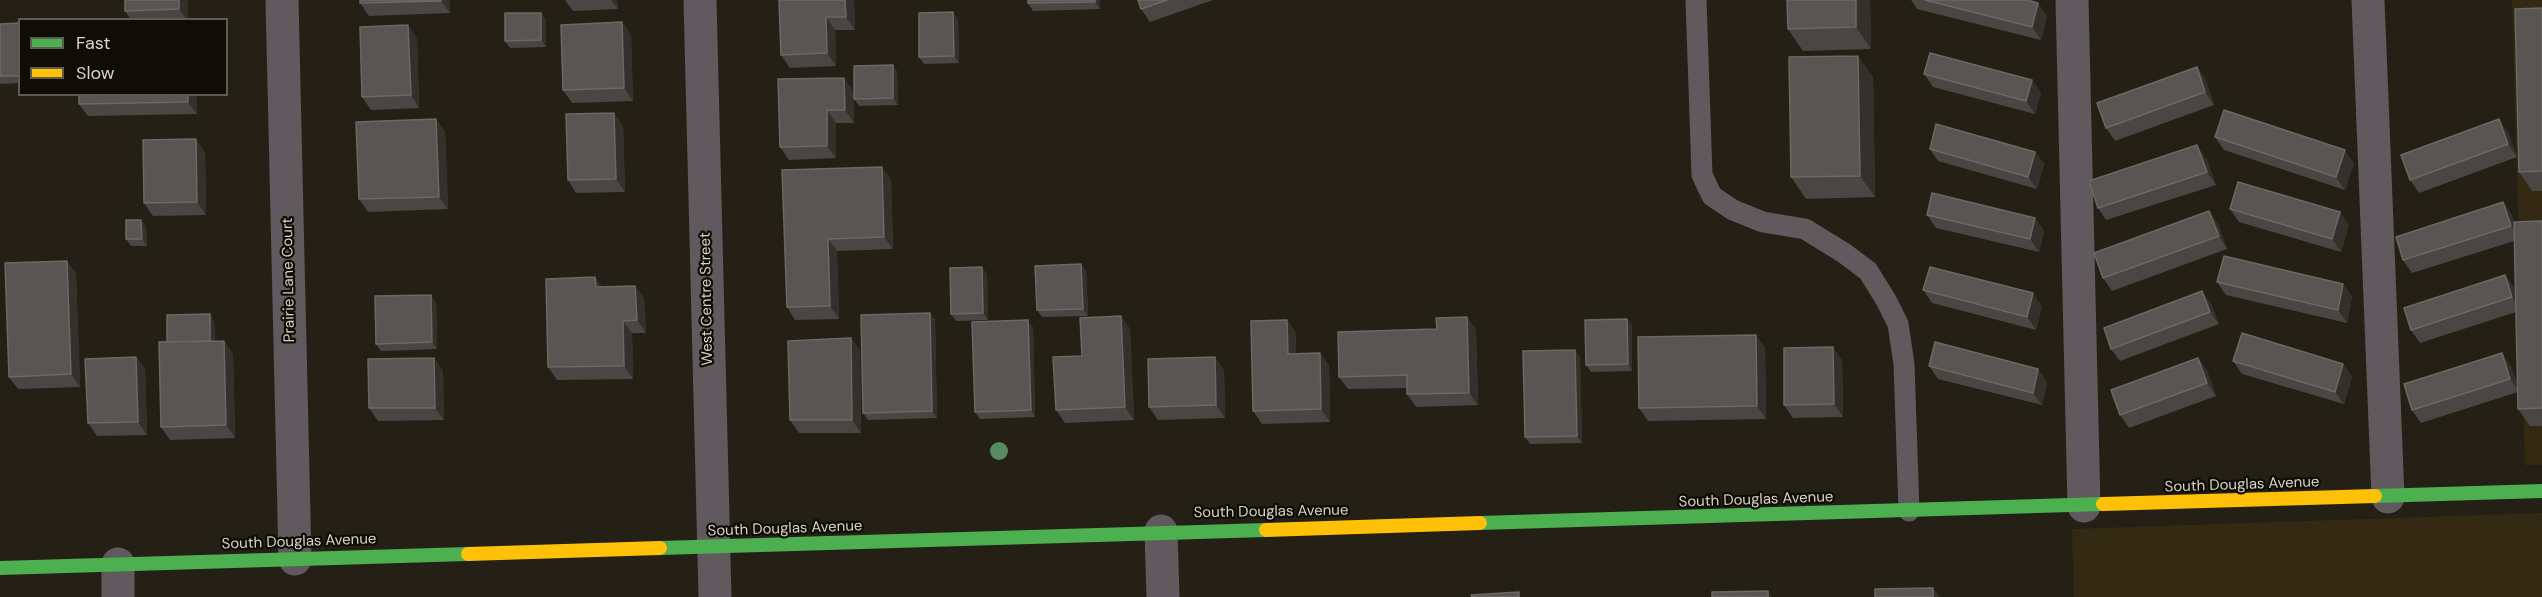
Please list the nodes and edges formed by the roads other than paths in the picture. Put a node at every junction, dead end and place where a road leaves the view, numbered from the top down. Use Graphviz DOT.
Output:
graph roads {
  1 [pos="282,0"];
  2 [pos="700,0"];
  3 [pos="1696,0"];
  4 [pos="2072,0"];
  5 [pos="2368,0"];
  6 [pos="2542,491"];
  7 [pos="2388,497"];
  8 [pos="2084,506"];
  9 [pos="1909,511"];
  10 [pos="1161,531"];
  11 [pos="713,548"];
  12 [pos="295,559"];
  13 [pos="118,564"];
  14 [pos="0,568"];
  15 [pos="118,597"];
  16 [pos="715,597"];
  17 [pos="1163,597"];
  1 -- 12 [label="street, Prairie Lane Court"];
  2 -- 11 [label="street, West Centre Street"];
  3 -- 9 [label="lane"];
  4 -- 8 [label="street"];
  5 -- 7 [label="street"];
  6 -- 7 [label="street, South Douglas Avenue"];
  7 -- 8 [label="street, South Douglas Avenue"];
  8 -- 9 [label="street, South Douglas Avenue"];
  9 -- 10 [label="street, South Douglas Avenue"];
  10 -- 11 [label="street, South Douglas Avenue"];
  10 -- 17 [label="street"];
  11 -- 12 [label="street, South Douglas Avenue"];
  11 -- 16 [label="street, West Centre Street"];
  12 -- 13 [label="street, South Douglas Avenue"];
  13 -- 14 [label="street, South Douglas Avenue"];
  13 -- 15 [label="street"];
}
